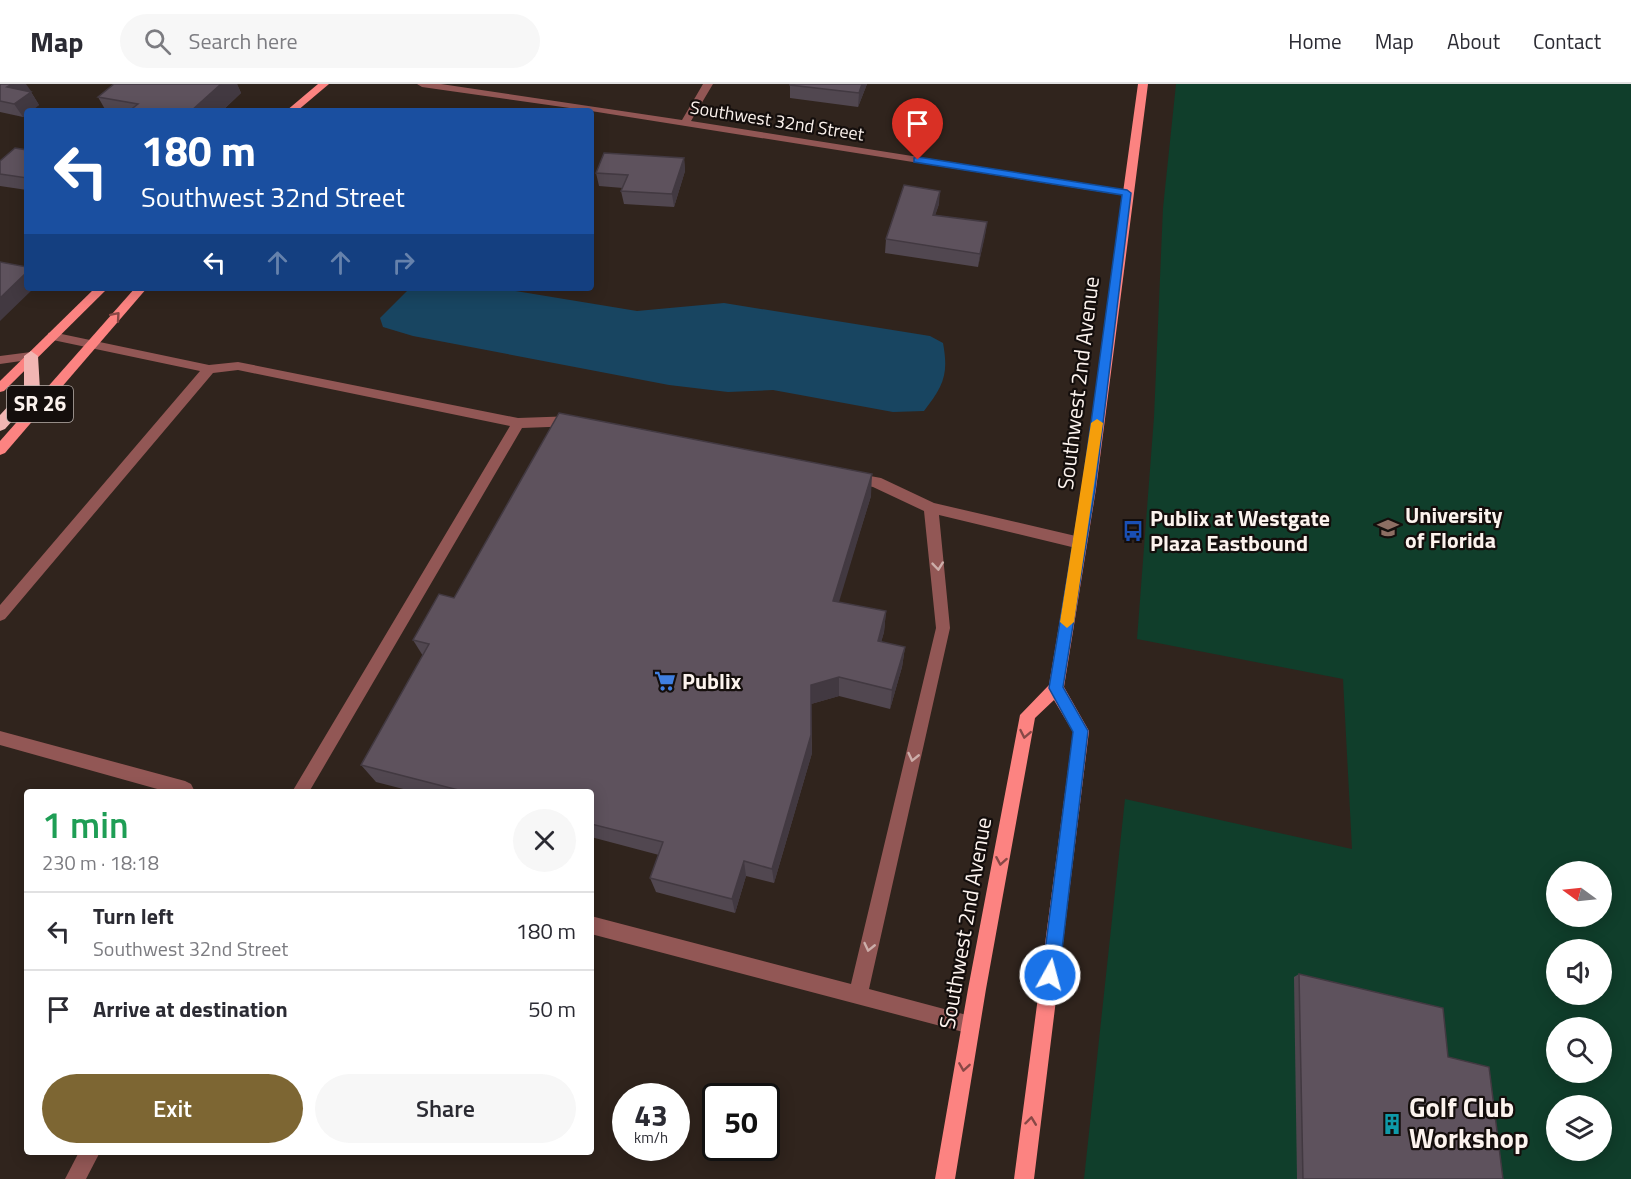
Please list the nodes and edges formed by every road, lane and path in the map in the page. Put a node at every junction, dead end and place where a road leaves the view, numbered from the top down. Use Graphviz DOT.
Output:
graph roads {
  1 [pos="324,84"];
  2 [pos="328,84"];
  3 [pos="422,84"];
  4 [pos="708,84"];
  5 [pos="1143,84"];
  6 [pos="295,108"];
  7 [pos="311,108"];
  8 [pos="584,108"];
  9 [pos="594,110"];
  10 [pos="685,123"];
  11 [pos="1127,193"];
  12 [pos="99,291"];
  13 [pos="138,291"];
  14 [pos="52,336"];
  15 [pos="92,344"];
  16 [pos="31,356"];
  17 [pos="0,360"];
  18 [pos="209,369"];
  19 [pos="0,388"];
  20 [pos="518,423"];
  21 [pos="589,423"];
  22 [pos="0,425"];
  23 [pos="0,450"];
  24 [pos="842,475"];
  25 [pos="931,508"];
  26 [pos="1080,543"];
  27 [pos="0,615"];
  28 [pos="1056,688"];
  29 [pos="0,738"];
  30 [pos="184,789"];
  31 [pos="302,789"];
  32 [pos="594,927"];
  33 [pos="858,996"];
  34 [pos="971,1025"];
  35 [pos="88,1155"];
  36 [pos="75,1179"];
  37 [pos="945,1179"];
  38 [pos="1024,1179"];
  1 -- 6 [label="main road"];
  2 -- 7 [label="main road"];
  3 -- 8 [label="street, Southwest 32nd Street"];
  4 -- 10 [label="street"];
  5 -- 11 [label="main road, Southwest 2nd Avenue"];
  9 -- 10 [label="street, Southwest 32nd Street"];
  10 -- 11 [label="street, Southwest 32nd Street"];
  11 -- 26 [label="main road, Southwest 2nd Avenue"];
  12 -- 14 [label="main road, SR 26"];
  15 -- 13 [label="main road, SR 26, one-way"];
  14 -- 15 [label="street"];
  14 -- 16 [label="main road, SR 26"];
  15 -- 18 [label="street"];
  15 -- 23 [label="main road, SR 26"];
  16 -- 17 [label="street"];
  16 -- 19 [label="main road, SR 26"];
  16 -- 22 [label="highway"];
  18 -- 20 [label="street"];
  18 -- 27 [label="street"];
  20 -- 21 [label="street"];
  20 -- 31 [label="street"];
  24 -- 25 [label="street"];
  25 -- 26 [label="street"];
  25 -- 33 [label="street, one-way"];
  26 -- 28 [label="main road, Southwest 2nd Avenue"];
  28 -- 34 [label="main road, Southwest 2nd Avenue, one-way"];
  38 -- 28 [label="main road, one-way"];
  29 -- 30 [label="street"];
  32 -- 33 [label="street"];
  33 -- 34 [label="street"];
  34 -- 37 [label="main road, Southwest 2nd Avenue, one-way"];
  35 -- 36 [label="street"];
}
